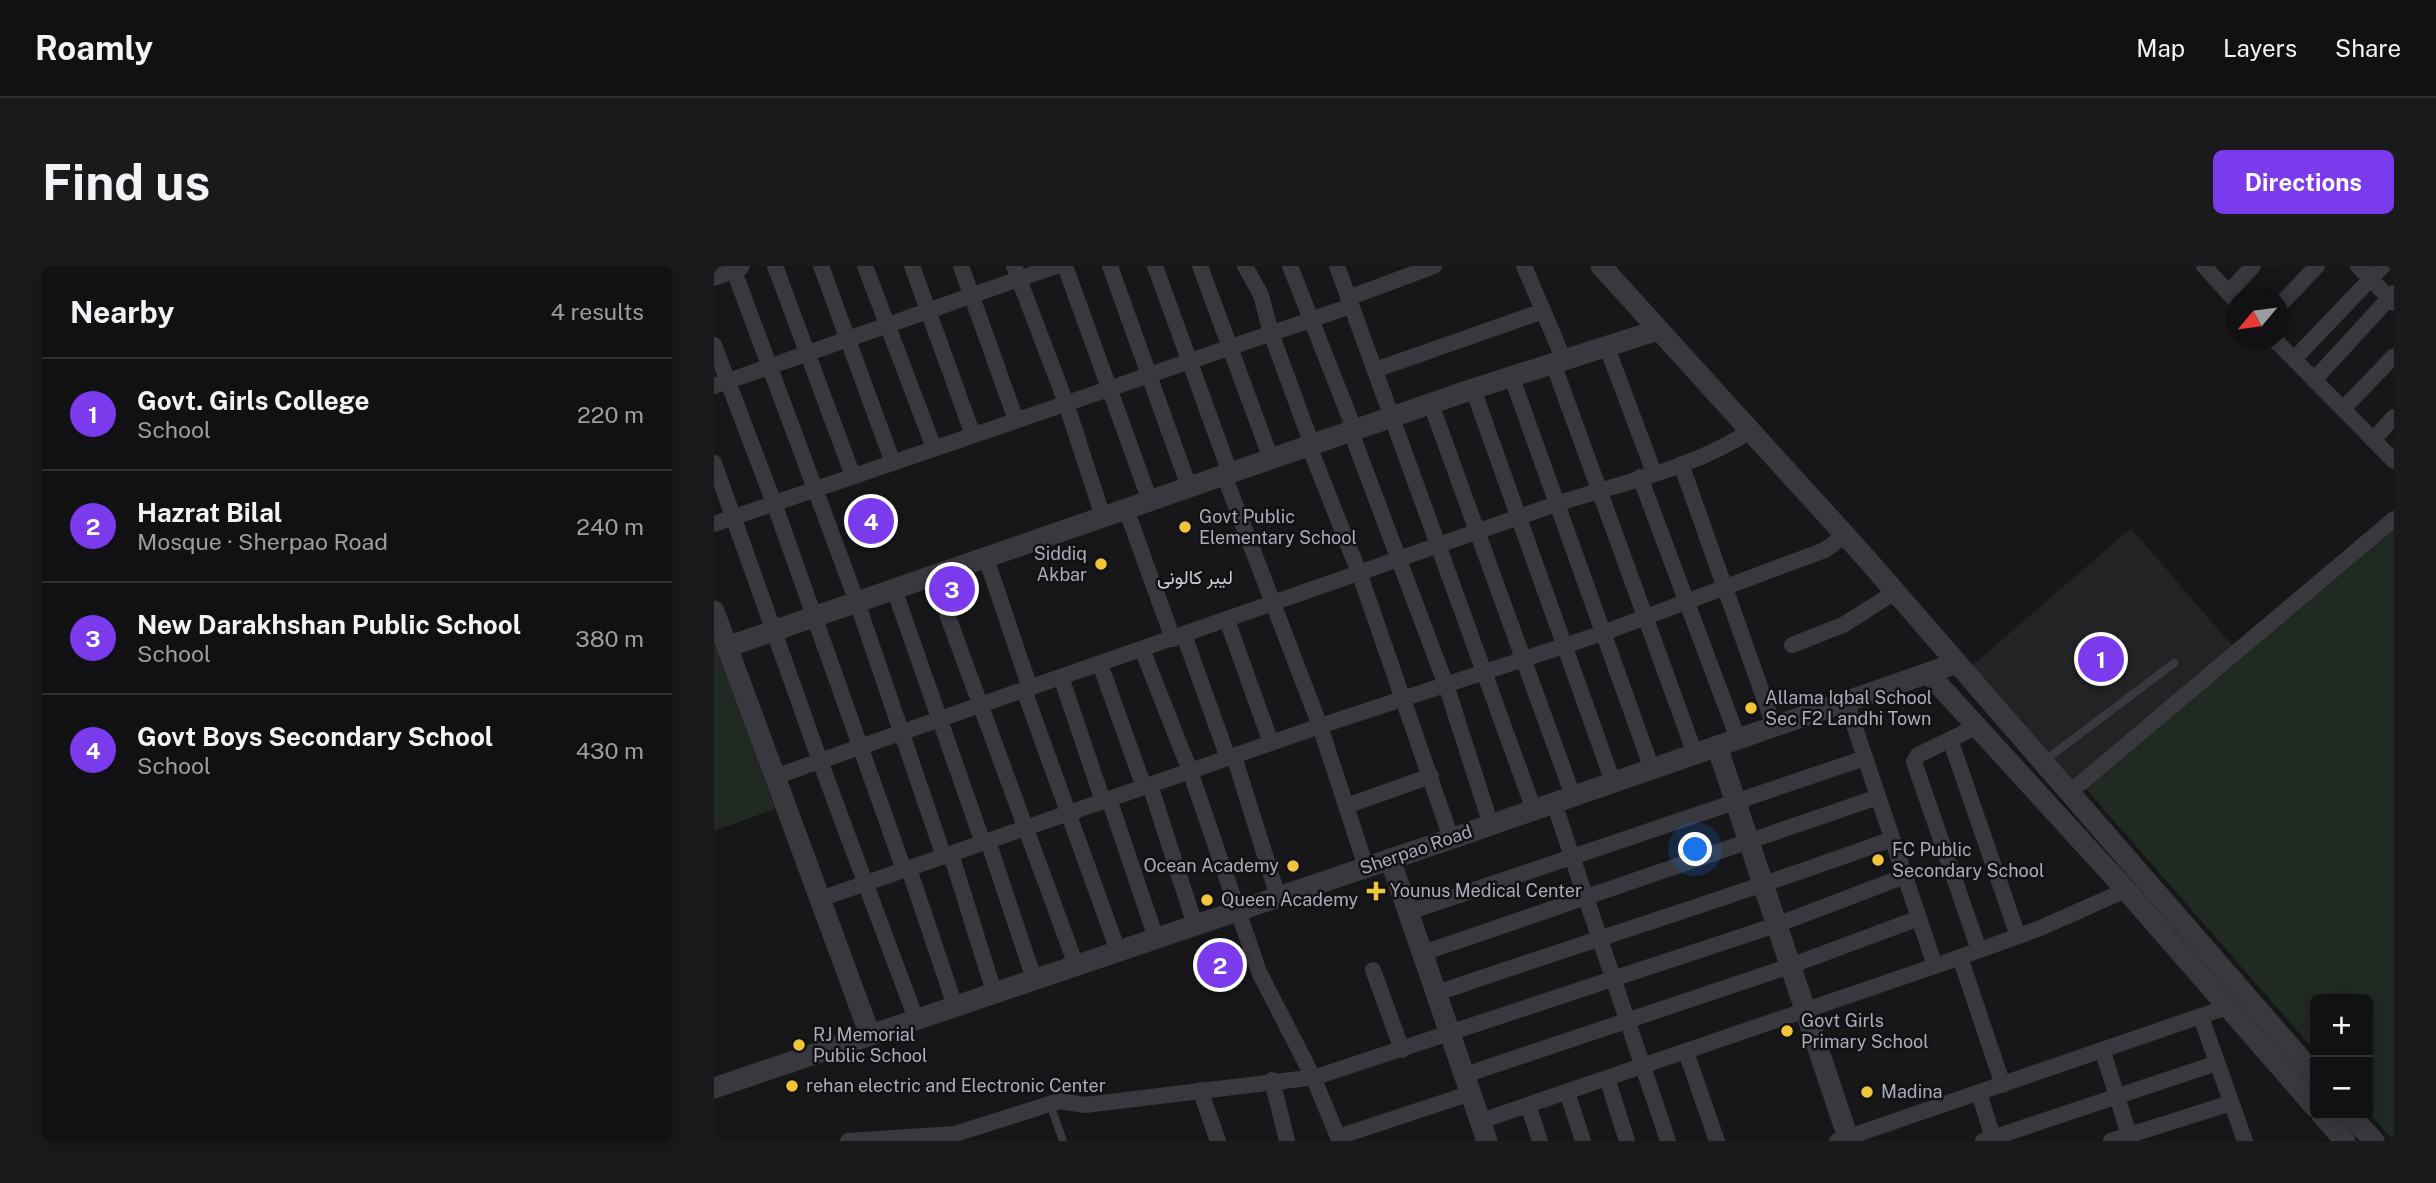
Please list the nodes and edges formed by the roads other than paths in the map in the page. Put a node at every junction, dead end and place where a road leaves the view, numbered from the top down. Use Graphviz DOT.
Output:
graph roads {
  1 [pos="775,266"];
  2 [pos="821,266"];
  3 [pos="864,266"];
  4 [pos="912,266"];
  5 [pos="961,266"];
  6 [pos="1056,266"];
  7 [pos="1065,266"];
  8 [pos="1110,266"];
  9 [pos="1155,266"];
  10 [pos="1200,266"];
  11 [pos="1245,266"];
  12 [pos="1290,266"];
  13 [pos="1336,266"];
  14 [pos="1434,266"];
  15 [pos="1524,266"];
  16 [pos="1601,266"];
  17 [pos="2204,266"];
  18 [pos="2253,266"];
  19 [pos="2317,266"];
  20 [pos="2358,266"];
  21 [pos="2383,266"];
  22 [pos="728,270"];
  23 [pos="1017,272"];
  24 [pos="2371,279"];
  25 [pos="2239,287"];
  26 [pos="2226,290"];
  27 [pos="971,295"];
  28 [pos="2289,295"];
  29 [pos="2392,298"];
  30 [pos="1350,302"];
  31 [pos="929,310"];
  32 [pos="1543,311"];
  33 [pos="1310,320"];
  34 [pos="889,324"];
  35 [pos="1658,330"];
  36 [pos="1271,333"];
  37 [pos="849,338"];
  38 [pos="714,345"];
  39 [pos="1606,345"];
  40 [pos="1231,347"];
  41 [pos="2285,350"];
  42 [pos="808,353"];
  43 [pos="2394,356"];
  44 [pos="2294,359"];
  45 [pos="1189,361"];
  46 [pos="1558,362"];
  47 [pos="769,367"];
  48 [pos="1375,370"];
  49 [pos="1149,374"];
  50 [pos="1512,378"];
  51 [pos="2314,380"];
  52 [pos="720,384"];
  53 [pos="1107,388"];
  54 [pos="1473,389"];
  55 [pos="1066,403"];
  56 [pos="1432,404"];
  57 [pos="2343,409"];
  58 [pos="2394,417"];
  59 [pos="1392,418"];
  60 [pos="1016,420"];
  61 [pos="1353,431"];
  62 [pos="1750,431"];
  63 [pos="973,435"];
  64 [pos="2373,440"];
  65 [pos="1311,446"];
  66 [pos="934,448"];
  67 [pos="1271,459"];
  68 [pos="2394,461"];
  69 [pos="714,463"];
  70 [pos="893,463"];
  71 [pos="1681,464"];
  72 [pos="1227,474"];
  73 [pos="1647,475"];
  74 [pos="853,476"];
  75 [pos="1189,487"];
  76 [pos="814,490"];
  77 [pos="1600,490"];
  78 [pos="1150,501"];
  79 [pos="774,503"];
  80 [pos="1559,503"];
  81 [pos="1126,509"];
  82 [pos="735,517"];
  83 [pos="1103,517"];
  84 [pos="1518,518"];
  85 [pos="2394,519"];
  86 [pos="714,524"];
  87 [pos="1477,533"];
  88 [pos="1845,536"];
  89 [pos="1436,547"];
  90 [pos="986,558"];
  91 [pos="1400,560"];
  92 [pos="1360,575"];
  93 [pos="933,576"];
  94 [pos="1727,586"];
  95 [pos="894,589"];
  96 [pos="1895,592"];
  97 [pos="1688,601"];
  98 [pos="857,602"];
  99 [pos="1273,604"];
  100 [pos="714,611"];
  101 [pos="1647,616"];
  102 [pos="815,617"];
  103 [pos="1227,620"];
  104 [pos="774,631"];
  105 [pos="1603,633"];
  106 [pos="1178,637"];
  107 [pos="1565,645"];
  108 [pos="1792,645"];
  109 [pos="727,647"];
  110 [pos="1142,649"];
  111 [pos="1524,659"];
  112 [pos="1957,663"];
  113 [pos="2174,663"];
  114 [pos="1100,664"];
  115 [pos="1485,672"];
  116 [pos="1928,673"];
  117 [pos="1061,677"];
  118 [pos="1446,685"];
  119 [pos="1027,689"];
  120 [pos="1404,698"];
  121 [pos="1846,701"];
  122 [pos="980,705"];
  123 [pos="939,719"];
  124 [pos="1320,726"];
  125 [pos="1774,726"];
  126 [pos="1978,726"];
  127 [pos="902,732"];
  128 [pos="1951,742"];
  129 [pos="1270,743"];
  130 [pos="1728,743"];
  131 [pos="862,746"];
  132 [pos="1695,754"];
  133 [pos="1231,757"];
  134 [pos="1865,758"];
  135 [pos="820,761"];
  136 [pos="2041,763"];
  137 [pos="1652,769"];
  138 [pos="1190,771"];
  139 [pos="1430,776"];
  140 [pos="775,777"];
  141 [pos="1613,782"];
  142 [pos="1147,786"];
  143 [pos="2068,794"];
  144 [pos="1878,797"];
  145 [pos="1106,800"];
  146 [pos="1736,802"];
  147 [pos="1553,803"];
  148 [pos="1346,806"];
  149 [pos="1067,814"];
  150 [pos="1491,825"];
  151 [pos="1027,828"];
  152 [pos="1451,838"];
  153 [pos="1892,839"];
  154 [pos="986,842"];
  155 [pos="1749,842"];
  156 [pos="947,855"];
  157 [pos="1572,858"];
  158 [pos="1390,859"];
  159 [pos="1366,867"];
  160 [pos="906,869"];
  161 [pos="1905,876"];
  162 [pos="866,883"];
  163 [pos="1763,886"];
  164 [pos="2126,890"];
  165 [pos="1279,897"];
  166 [pos="1586,898"];
  167 [pos="820,899"];
  168 [pos="1236,911"];
  169 [pos="1409,912"];
  170 [pos="1919,918"];
  171 [pos="1195,925"];
  172 [pos="1776,925"];
  173 [pos="2018,936"];
  174 [pos="1599,937"];
  175 [pos="1156,938"];
  176 [pos="1979,950"];
  177 [pos="1118,951"];
  178 [pos="1423,953"];
  179 [pos="1959,957"];
  180 [pos="1076,965"];
  181 [pos="1790,966"];
  182 [pos="1935,966"];
  183 [pos="1373,970"];
  184 [pos="1034,979"];
  185 [pos="1613,980"];
  186 [pos="994,992"];
  187 [pos="1437,993"];
  188 [pos="954,1006"];
  189 [pos="2227,1007"];
  190 [pos="1805,1012"];
  191 [pos="2201,1017"];
  192 [pos="916,1018"];
  193 [pos="1627,1020"];
  194 [pos="870,1035"];
  195 [pos="1451,1035"];
  196 [pos="1402,1050"];
  197 [pos="1686,1052"];
  198 [pos="2103,1052"];
  199 [pos="2217,1063"];
  200 [pos="1642,1066"];
  201 [pos="2310,1069"];
  202 [pos="1313,1077"];
  203 [pos="1607,1078"];
  204 [pos="1272,1080"];
  205 [pos="1468,1084"];
  206 [pos="2003,1085"];
  207 [pos="714,1088"];
  208 [pos="1200,1090"];
  209 [pos="1567,1092"];
  210 [pos="1979,1093"];
  211 [pos="2116,1095"];
  212 [pos="2310,1101"];
  213 [pos="2231,1103"];
  214 [pos="1049,1104"];
  215 [pos="1528,1105"];
  216 [pos="2326,1120"];
  217 [pos="2355,1120"];
  218 [pos="1484,1131"];
  219 [pos="919,1138"];
  220 [pos="2130,1138"];
  221 [pos="1338,1139"];
  222 [pos="867,1140"];
  223 [pos="1845,1140"];
  224 [pos="1990,1140"];
  225 [pos="848,1141"];
  226 [pos="1063,1141"];
  227 [pos="1218,1141"];
  228 [pos="1287,1141"];
  229 [pos="1540,1141"];
  230 [pos="1583,1141"];
  231 [pos="1627,1141"];
  232 [pos="1668,1141"];
  233 [pos="1717,1141"];
  234 [pos="2112,1141"];
  235 [pos="2245,1141"];
  236 [pos="2345,1141"];
  237 [pos="2374,1141"];
  1 -- 42 [label="street"];
  2 -- 37 [label="street"];
  3 -- 34 [label="street"];
  4 -- 31 [label="street"];
  5 -- 27 [label="street"];
  6 -- 23 [label="street"];
  7 -- 53 [label="street"];
  8 -- 49 [label="street"];
  9 -- 45 [label="street"];
  10 -- 40 [label="street"];
  11 -- 36 [label="street"];
  12 -- 33 [label="street"];
  13 -- 30 [label="street"];
  14 -- 30 [label="street"];
  15 -- 32 [label="street"];
  16 -- 35 [label="street"];
  17 -- 26 [label="street"];
  18 -- 25 [label="street"];
  19 -- 28 [label="street"];
  20 -- 24 [label="street"];
  21 -- 24 [label="street"];
  22 -- 47 [label="street"];
  23 -- 27 [label="street"];
  23 -- 55 [label="street"];
  24 -- 29 [label="street"];
  24 -- 44 [label="street"];
  27 -- 31 [label="street"];
  27 -- 60 [label="street"];
  29 -- 51 [label="street"];
  30 -- 33 [label="street"];
  30 -- 48 [label="street"];
  31 -- 34 [label="street"];
  31 -- 63 [label="street"];
  32 -- 46 [label="street"];
  32 -- 48 [label="street"];
  33 -- 36 [label="street"];
  33 -- 61 [label="street"];
  34 -- 37 [label="street"];
  34 -- 66 [label="street"];
  35 -- 39 [label="street"];
  35 -- 62 [label="street"];
  36 -- 40 [label="street"];
  36 -- 65 [label="street"];
  37 -- 42 [label="street"];
  37 -- 70 [label="street"];
  38 -- 52 [label="street"];
  39 -- 46 [label="street"];
  39 -- 73 [label="street"];
  40 -- 45 [label="street"];
  40 -- 67 [label="street"];
  41 -- 44 [label="street"];
  42 -- 47 [label="street"];
  42 -- 74 [label="street"];
  43 -- 57 [label="street"];
  44 -- 51 [label="street"];
  45 -- 49 [label="street"];
  45 -- 72 [label="street"];
  46 -- 50 [label="street"];
  46 -- 77 [label="street"];
  47 -- 52 [label="street"];
  47 -- 76 [label="street"];
  48 -- 59 [label="street"];
  49 -- 53 [label="street"];
  49 -- 75 [label="street"];
  50 -- 54 [label="street"];
  50 -- 80 [label="street"];
  51 -- 57 [label="street"];
  52 -- 79 [label="street"];
  53 -- 55 [label="street"];
  53 -- 78 [label="street"];
  54 -- 56 [label="street"];
  54 -- 84 [label="street"];
  55 -- 60 [label="street"];
  55 -- 83 [label="street"];
  56 -- 59 [label="street"];
  56 -- 87 [label="street"];
  57 -- 64 [label="street"];
  58 -- 64 [label="street"];
  59 -- 61 [label="street"];
  59 -- 89 [label="street"];
  60 -- 63 [label="street"];
  61 -- 65 [label="street"];
  61 -- 91 [label="street"];
  62 -- 71 [label="street"];
  62 -- 88 [label="street"];
  63 -- 66 [label="street"];
  64 -- 68 [label="street"];
  65 -- 67 [label="street"];
  65 -- 92 [label="street"];
  66 -- 70 [label="street"];
  67 -- 72 [label="street"];
  69 -- 82 [label="street"];
  70 -- 74 [label="street"];
  71 -- 73 [label="street"];
  71 -- 94 [label="street"];
  72 -- 75 [label="street"];
  72 -- 99 [label="street"];
  73 -- 77 [label="street"];
  73 -- 97 [label="street"];
  74 -- 76 [label="street"];
  75 -- 78 [label="street"];
  76 -- 79 [label="street"];
  76 -- 98 [label="street"];
  77 -- 80 [label="street"];
  77 -- 101 [label="street"];
  78 -- 81 [label="street"];
  79 -- 82 [label="street"];
  79 -- 102 [label="street"];
  80 -- 84 [label="street"];
  80 -- 105 [label="street"];
  81 -- 83 [label="street"];
  81 -- 106 [label="street"];
  82 -- 86 [label="street"];
  82 -- 104 [label="street"];
  83 -- 90 [label="street"];
  84 -- 87 [label="street"];
  84 -- 107 [label="street"];
  85 -- 143 [label="street"];
  87 -- 89 [label="street"];
  87 -- 111 [label="street"];
  88 -- 94 [label="street"];
  88 -- 96 [label="street"];
  89 -- 91 [label="street"];
  89 -- 115 [label="street"];
  90 -- 93 [label="street"];
  90 -- 119 [label="street"];
  91 -- 92 [label="street"];
  91 -- 118 [label="street"];
  92 -- 99 [label="street"];
  92 -- 120 [label="street"];
  93 -- 95 [label="street"];
  93 -- 122 [label="street"];
  94 -- 97 [label="street"];
  94 -- 125 [label="street"];
  95 -- 98 [label="street"];
  95 -- 123 [label="street"];
  96 -- 108 [label="street"];
  96 -- 112 [label="street"];
  97 -- 101 [label="street"];
  97 -- 130 [label="street"];
  98 -- 102 [label="street"];
  98 -- 127 [label="street"];
  99 -- 103 [label="street"];
  99 -- 124 [label="street"];
  100 -- 109 [label="street"];
  101 -- 105 [label="street"];
  101 -- 132 [label="street"];
  102 -- 104 [label="street"];
  102 -- 131 [label="street"];
  103 -- 106 [label="street"];
  103 -- 129 [label="street"];
  104 -- 109 [label="street"];
  104 -- 135 [label="street"];
  105 -- 107 [label="street"];
  105 -- 137 [label="street"];
  106 -- 110 [label="street"];
  106 -- 133 [label="street"];
  107 -- 111 [label="street"];
  107 -- 141 [label="street"];
  109 -- 140 [label="street"];
  110 -- 114 [label="street"];
  110 -- 138 [label="street"];
  111 -- 115 [label="street"];
  111 -- 147 [label="street"];
  112 -- 116 [label="street, Sherpao Road"];
  112 -- 136 [label="street"];
  113 -- 136 [label="lane"];
  114 -- 117 [label="street"];
  114 -- 142 [label="street"];
  115 -- 118 [label="street"];
  115 -- 147 [label="street"];
  116 -- 121 [label="street, Sherpao Road"];
  116 -- 126 [label="street"];
  117 -- 119 [label="street"];
  117 -- 145 [label="street"];
  118 -- 120 [label="street"];
  118 -- 150 [label="street"];
  119 -- 122 [label="street"];
  119 -- 149 [label="street"];
  120 -- 124 [label="street"];
  120 -- 139 [label="street"];
  121 -- 125 [label="street, Sherpao Road"];
  121 -- 134 [label="street"];
  122 -- 123 [label="street"];
  122 -- 151 [label="street"];
  123 -- 127 [label="street"];
  123 -- 154 [label="street"];
  124 -- 129 [label="street"];
  124 -- 148 [label="street"];
  125 -- 130 [label="street, Sherpao Road"];
  126 -- 128 [label="street"];
  126 -- 164 [label="street"];
  127 -- 131 [label="street"];
  127 -- 156 [label="street"];
  128 -- 173 [label="street"];
  128 -- 176 [label="street"];
  129 -- 133 [label="street"];
  130 -- 132 [label="street, Sherpao Road"];
  130 -- 146 [label="street"];
  131 -- 135 [label="street"];
  131 -- 160 [label="street"];
  132 -- 137 [label="street, Sherpao Road"];
  133 -- 138 [label="street"];
  133 -- 165 [label="street"];
  134 -- 144 [label="street"];
  134 -- 146 [label="street"];
  135 -- 140 [label="street"];
  135 -- 162 [label="street"];
  136 -- 143 [label="street"];
  137 -- 141 [label="street, Sherpao Road"];
  138 -- 142 [label="street"];
  138 -- 168 [label="street"];
  139 -- 148 [label="street"];
  139 -- 152 [label="street"];
  140 -- 167 [label="street"];
  141 -- 147 [label="street, Sherpao Road"];
  142 -- 145 [label="street"];
  142 -- 171 [label="street"];
  143 -- 201 [label="street"];
  144 -- 153 [label="street"];
  144 -- 155 [label="street"];
  145 -- 149 [label="street"];
  145 -- 175 [label="street"];
  146 -- 155 [label="street"];
  146 -- 157 [label="street"];
  147 -- 150 [label="street, Sherpao Road"];
  147 -- 157 [label="street"];
  148 -- 159 [label="street"];
  149 -- 151 [label="street"];
  149 -- 177 [label="street"];
  150 -- 152 [label="street, Sherpao Road"];
  151 -- 154 [label="street"];
  151 -- 180 [label="street"];
  152 -- 158 [label="street, Sherpao Road"];
  153 -- 161 [label="street"];
  153 -- 163 [label="street"];
  154 -- 156 [label="street"];
  154 -- 184 [label="street"];
  155 -- 163 [label="street"];
  155 -- 166 [label="street"];
  156 -- 160 [label="street"];
  156 -- 186 [label="street"];
  157 -- 166 [label="street"];
  157 -- 169 [label="street"];
  158 -- 159 [label="street, Sherpao Road"];
  158 -- 169 [label="street"];
  159 -- 165 [label="street, Sherpao Road"];
  160 -- 162 [label="street"];
  160 -- 188 [label="street"];
  161 -- 170 [label="street"];
  161 -- 172 [label="street"];
  162 -- 167 [label="street"];
  162 -- 192 [label="street"];
  163 -- 172 [label="street"];
  163 -- 174 [label="street"];
  164 -- 173 [label="street"];
  164 -- 189 [label="street"];
  165 -- 168 [label="street, Sherpao Road"];
  166 -- 174 [label="street"];
  166 -- 178 [label="street"];
  167 -- 194 [label="street"];
  168 -- 171 [label="street, Sherpao Road"];
  168 -- 202 [label="street"];
  169 -- 178 [label="street"];
  170 -- 181 [label="street"];
  170 -- 182 [label="street"];
  171 -- 175 [label="street, Sherpao Road"];
  172 -- 181 [label="street"];
  172 -- 185 [label="street"];
  173 -- 176 [label="street"];
  174 -- 185 [label="street"];
  174 -- 187 [label="street"];
  175 -- 177 [label="street, Sherpao Road"];
  176 -- 179 [label="street"];
  177 -- 180 [label="street, Sherpao Road"];
  178 -- 187 [label="street"];
  179 -- 182 [label="street"];
  179 -- 206 [label="street"];
  180 -- 184 [label="street, Sherpao Road"];
  181 -- 190 [label="street"];
  181 -- 193 [label="street"];
  182 -- 190 [label="street"];
  183 -- 196 [label="street"];
  184 -- 186 [label="street, Sherpao Road"];
  185 -- 193 [label="street"];
  185 -- 195 [label="street"];
  186 -- 188 [label="street, Sherpao Road"];
  187 -- 195 [label="street"];
  188 -- 192 [label="street, Sherpao Road"];
  189 -- 191 [label="street"];
  189 -- 212 [label="street"];
  190 -- 197 [label="street"];
  190 -- 223 [label="street"];
  191 -- 198 [label="street"];
  191 -- 199 [label="street"];
  192 -- 194 [label="street, Sherpao Road"];
  193 -- 200 [label="street"];
  193 -- 205 [label="street"];
  194 -- 207 [label="street, Sherpao Road"];
  195 -- 196 [label="street"];
  195 -- 205 [label="street"];
  196 -- 202 [label="street"];
  197 -- 200 [label="street"];
  197 -- 233 [label="street"];
  198 -- 206 [label="street"];
  198 -- 211 [label="street"];
  199 -- 211 [label="street"];
  199 -- 213 [label="street"];
  200 -- 203 [label="street"];
  200 -- 232 [label="street"];
  202 -- 204 [label="street"];
  202 -- 221 [label="street"];
  203 -- 209 [label="street"];
  203 -- 231 [label="street"];
  204 -- 208 [label="street"];
  204 -- 228 [label="street"];
  205 -- 218 [label="street"];
  205 -- 221 [label="street"];
  206 -- 210 [label="street"];
  208 -- 214 [label="street"];
  208 -- 227 [label="street"];
  209 -- 215 [label="street"];
  209 -- 230 [label="street"];
  210 -- 223 [label="street"];
  210 -- 224 [label="street"];
  211 -- 220 [label="street"];
  211 -- 224 [label="street"];
  213 -- 220 [label="street"];
  213 -- 235 [label="street"];
  214 -- 219 [label="street"];
  214 -- 226 [label="lane"];
  215 -- 218 [label="street"];
  215 -- 229 [label="street"];
  216 -- 236 [label="street"];
  217 -- 237 [label="street"];
  219 -- 222 [label="street"];
  220 -- 234 [label="street"];
  222 -- 225 [label="street"];
}
